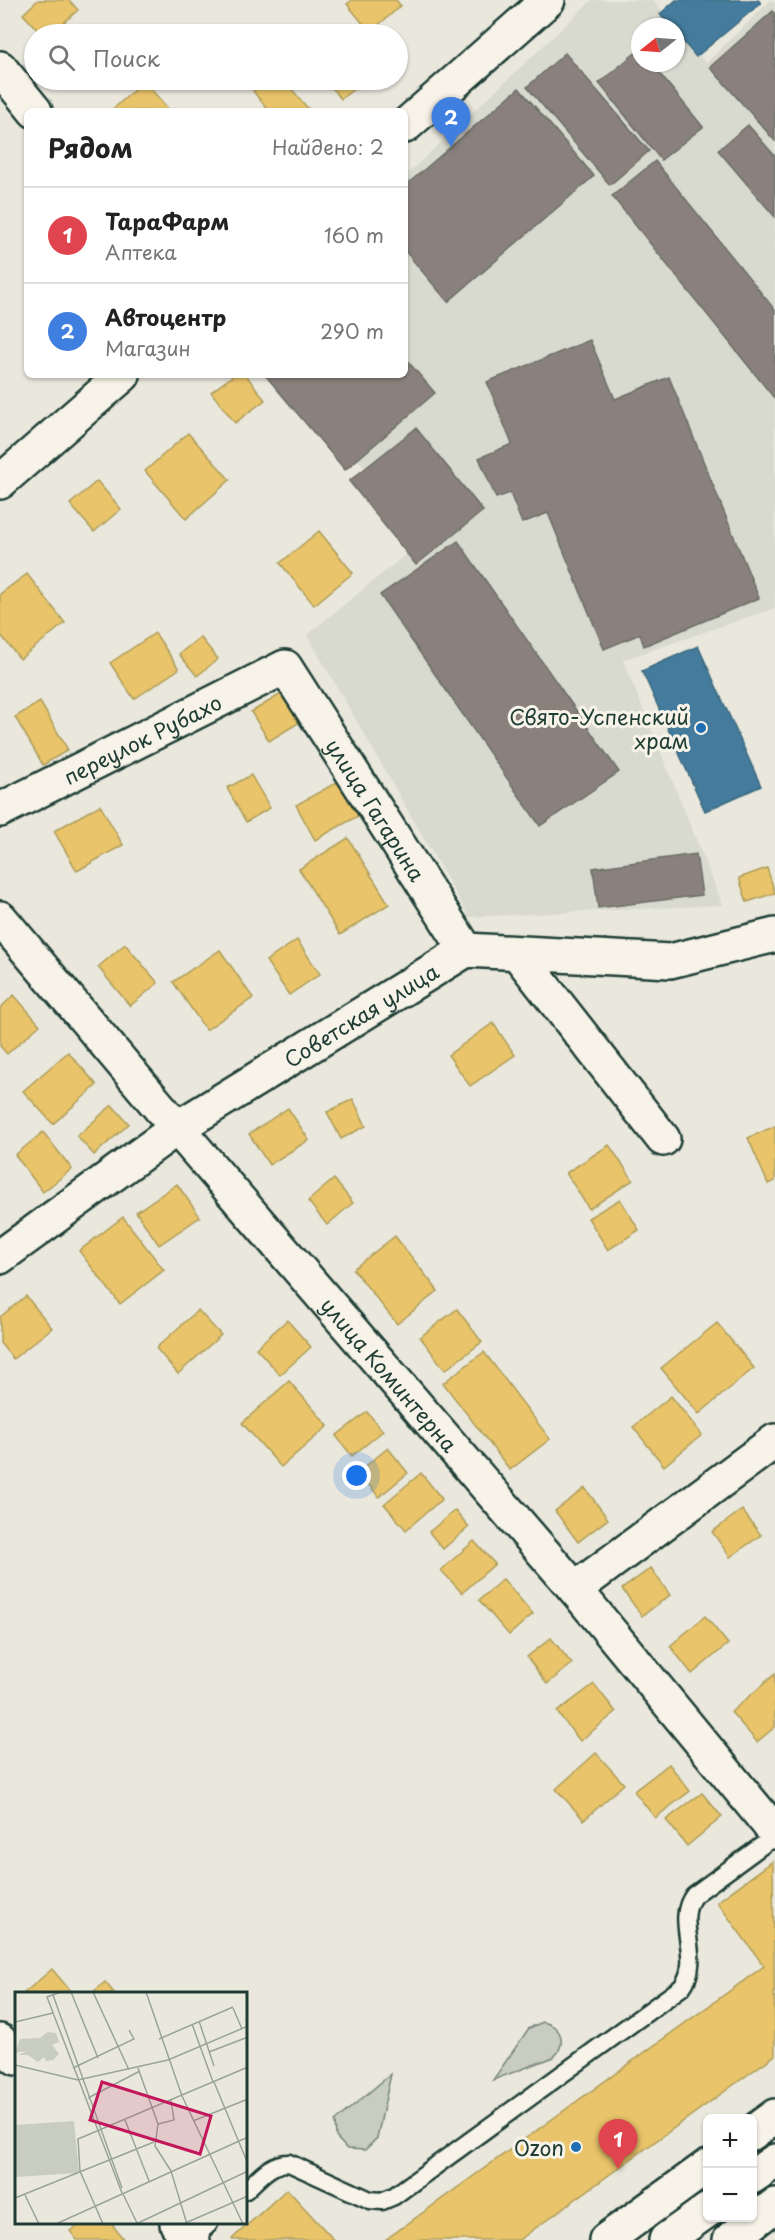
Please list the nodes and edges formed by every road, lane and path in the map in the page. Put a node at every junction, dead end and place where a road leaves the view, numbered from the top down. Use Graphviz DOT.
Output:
graph roads {
  1 [pos="548,0"];
  2 [pos="0,68"];
  3 [pos="33,108"];
  4 [pos="408,123"];
  5 [pos="120,378"];
  6 [pos="0,483"];
  7 [pos="285,668"];
  8 [pos="0,810"];
  9 [pos="0,918"];
  10 [pos="775,935"];
  11 [pos="466,950"];
  12 [pos="518,954"];
  13 [pos="177,1128"];
  14 [pos="663,1138"];
  15 [pos="0,1257"];
  16 [pos="775,1441"];
  17 [pos="575,1589"];
  18 [pos="775,1834"];
  19 [pos="0,2041"];
  20 [pos="15,2057"];
  21 [pos="775,2116"];
  22 [pos="757,2130"];
  23 [pos="775,2161"];
  24 [pos="705,2168"];
  25 [pos="757,2174"];
  26 [pos="248,2188"];
  27 [pos="775,2205"];
  28 [pos="703,2214"];
  29 [pos="606,2240"];
  30 [pos="666,2240"];
  31 [pos="730,2240"];
  1 -- 4 [label="street"];
  2 -- 3 [label="street"];
  5 -- 6 [label="street"];
  7 -- 8 [label="street, переулок Рубахо"];
  7 -- 11 [label="street, улица Гагарина"];
  9 -- 13 [label="street, улица Коминтерна"];
  10 -- 12 [label="street"];
  11 -- 12 [label="street"];
  11 -- 13 [label="street, Советская улица"];
  12 -- 14 [label="street"];
  13 -- 15 [label="street, Советская улица"];
  13 -- 17 [label="street, улица Коминтерна"];
  16 -- 17 [label="street"];
  17 -- 18 [label="street, улица Коминтерна"];
  18 -- 26 [label="lane"];
  19 -- 20 [label="street"];
  21 -- 22 [label="street"];
  23 -- 25 [label="street"];
  24 -- 29 [label="street"];
  27 -- 31 [label="street"];
  28 -- 30 [label="street"];
}
